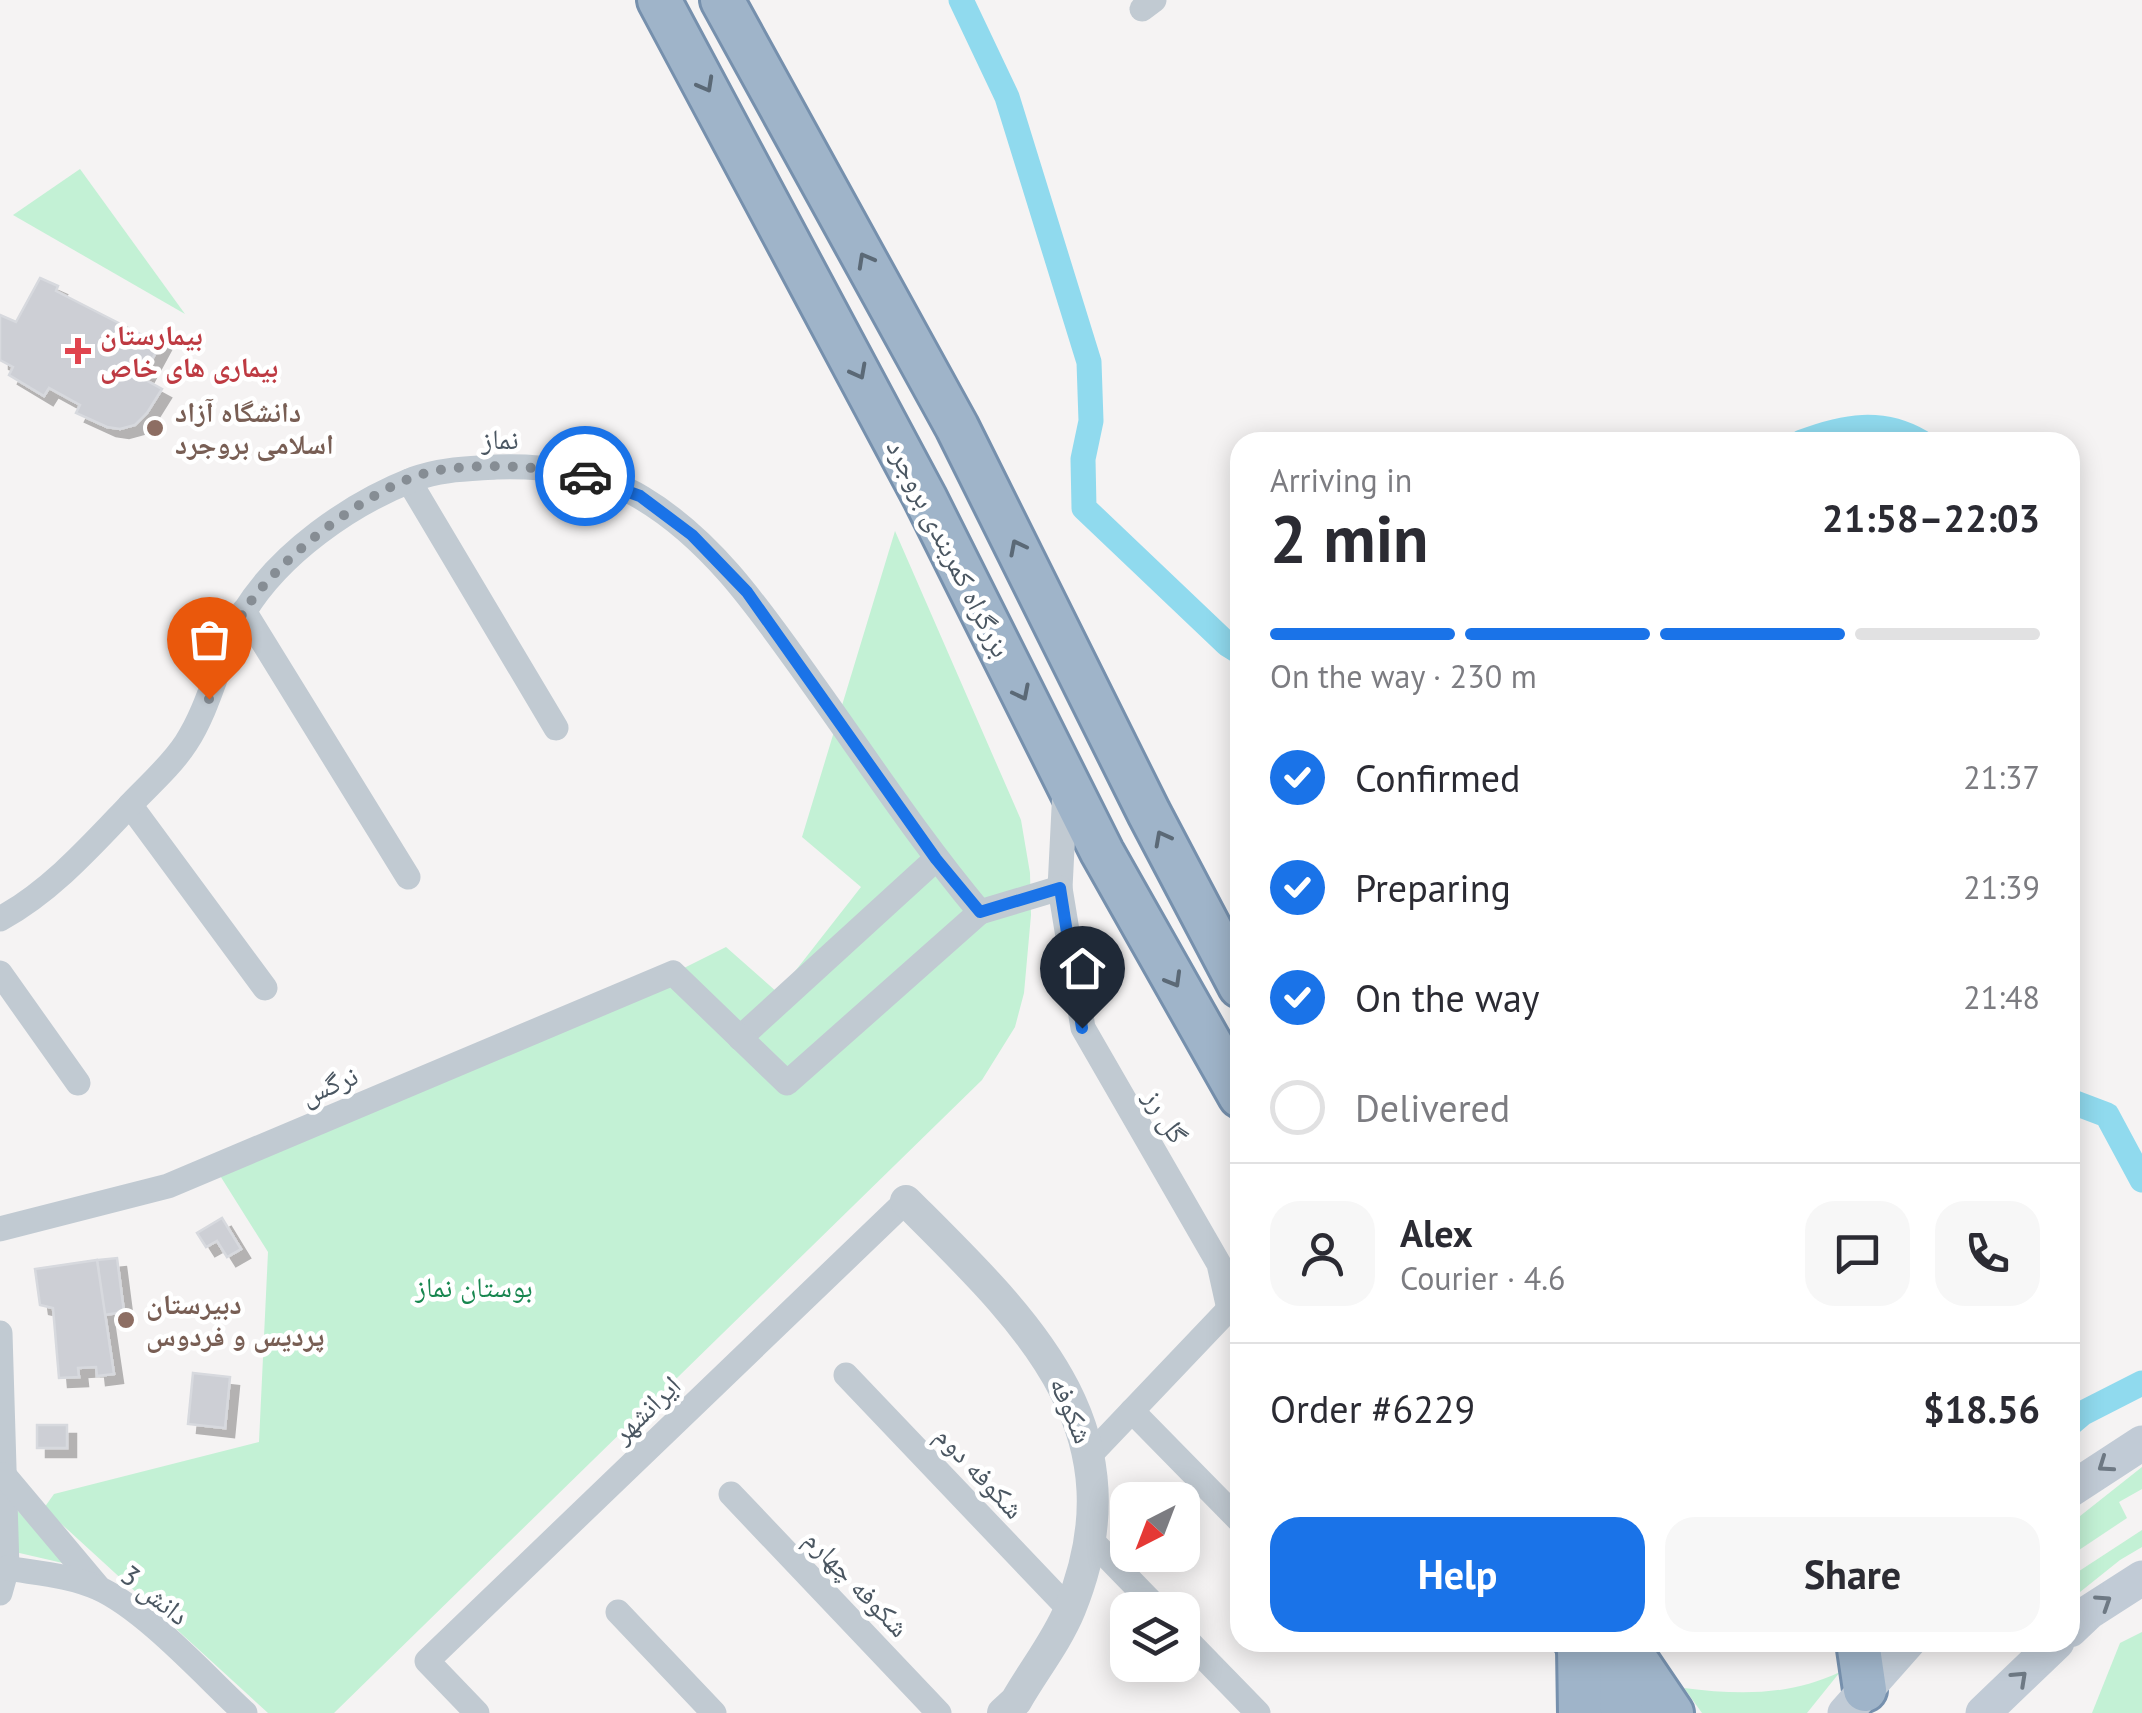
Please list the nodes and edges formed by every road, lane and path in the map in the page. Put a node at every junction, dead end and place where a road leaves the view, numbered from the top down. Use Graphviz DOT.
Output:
graph roads {
  1 [pos="658,0"];
  2 [pos="722,0"];
  3 [pos="410,481"];
  4 [pos="244,611"];
  5 [pos="556,728"];
  6 [pos="1065,780"];
  7 [pos="130,806"];
  8 [pos="936,859"];
  9 [pos="408,877"];
  10 [pos="1060,888"];
  11 [pos="980,912"];
  12 [pos="0,919"];
  13 [pos="1230,967"];
  14 [pos="0,973"];
  15 [pos="265,988"];
  16 [pos="740,1038"];
  17 [pos="1230,1078"];
  18 [pos="78,1083"];
  19 [pos="906,1201"];
  20 [pos="0,1229"];
  21 [pos="1230,1296"];
  22 [pos="1230,1312"];
  23 [pos="0,1332"];
  24 [pos="846,1374"];
  25 [pos="1132,1411"];
  26 [pos="2142,1442"];
  27 [pos="1091,1454"];
  28 [pos="4,1475"];
  29 [pos="2080,1483"];
  30 [pos="731,1494"];
  31 [pos="1230,1511"];
  32 [pos="1091,1540"];
  33 [pos="2142,1578"];
  34 [pos="3,1580"];
  35 [pos="99,1588"];
  36 [pos="1141,1592"];
  37 [pos="1070,1610"];
  38 [pos="618,1612"];
  39 [pos="2080,1621"];
  40 [pos="1578,1652"];
  41 [pos="1586,1652"];
  42 [pos="1628,1652"];
  43 [pos="1660,1652"];
  44 [pos="1858,1652"];
  45 [pos="1899,1652"];
  46 [pos="2046,1652"];
  47 [pos="1200,1653"];
  48 [pos="1855,1702"];
  49 [pos="1653,1707"];
  50 [pos="1015,1709"];
  51 [pos="245,1713"];
  52 [pos="477,1713"];
  53 [pos="714,1713"];
  54 [pos="939,1713"];
  55 [pos="1258,1713"];
  56 [pos="1580,1713"];
  57 [pos="1982,1713"];
  1 -- 6 [label="highway, بزرگراه کمربندی بروجرد, one-way"];
  13 -- 2 [label="highway, one-way"];
  3 -- 4 [label="street, نماز"];
  3 -- 5 [label="street"];
  3 -- 8 [label="street, نماز"];
  4 -- 7 [label="street, نماز"];
  4 -- 9 [label="street"];
  6 -- 10 [label="street, گل رز"];
  6 -- 17 [label="highway, بزرگراه کمربندی بروجرد, one-way"];
  7 -- 12 [label="street, نماز"];
  7 -- 15 [label="street"];
  8 -- 11 [label="street, نماز"];
  8 -- 16 [label="street"];
  10 -- 11 [label="street"];
  10 -- 21 [label="street, گل رز"];
  11 -- 16 [label="street"];
  14 -- 18 [label="street"];
  16 -- 20 [label="street, نرگس"];
  19 -- 27 [label="street, شکوفه"];
  19 -- 52 [label="street, ایرانشهر"];
  22 -- 25 [label="street"];
  23 -- 28 [label="street"];
  24 -- 37 [label="street, شکوفه دوم"];
  25 -- 27 [label="street"];
  25 -- 31 [label="street"];
  26 -- 29 [label="main road, one-way"];
  27 -- 32 [label="street, شکوفه"];
  28 -- 34 [label="street"];
  28 -- 35 [label="street"];
  30 -- 54 [label="street, شکوفه چهارم"];
  32 -- 36 [label="street"];
  32 -- 37 [label="street, شکوفه"];
  39 -- 33 [label="main road, one-way"];
  34 -- 35 [label="street, دانش 3"];
  35 -- 51 [label="street, دانش 3"];
  37 -- 50 [label="street, شکوفه"];
  38 -- 53 [label="street"];
  40 -- 56 [label="highway"];
  41 -- 49 [label="highway"];
  42 -- 49 [label="highway"];
  43 -- 49 [label="highway"];
  44 -- 48 [label="highway"];
  45 -- 48 [label="main road"];
  57 -- 46 [label="main road, one-way"];
  47 -- 55 [label="street"];
}
